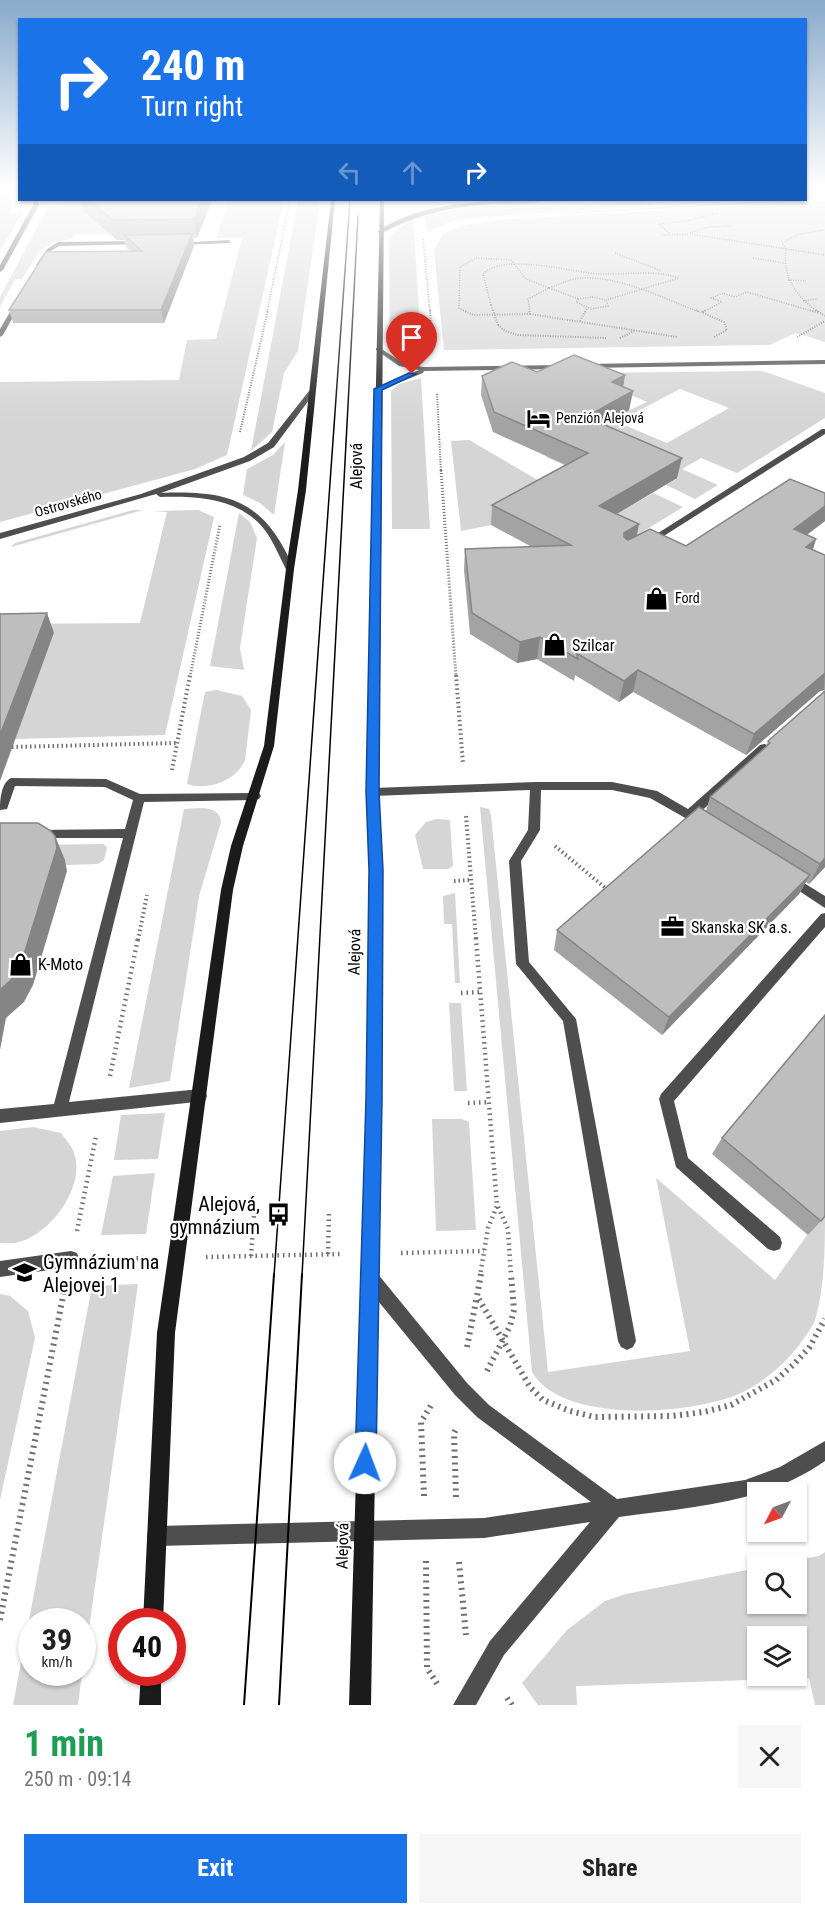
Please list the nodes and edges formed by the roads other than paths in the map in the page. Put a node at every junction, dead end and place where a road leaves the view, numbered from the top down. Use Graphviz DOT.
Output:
graph roads {
  1 [pos="39,266"];
  2 [pos="325,266"];
  3 [pos="379,266"];
  4 [pos="34,274"];
  5 [pos="24,292"];
  6 [pos="0,334"];
  7 [pos="378,349"];
  8 [pos="825,362"];
  9 [pos="584,366"];
  10 [pos="572,367"];
  11 [pos="436,370"];
  12 [pos="378,389"];
  13 [pos="311,392"];
  14 [pos="825,430"];
  15 [pos="144,496"];
  16 [pos="0,536"];
  17 [pos="635,550"];
  18 [pos="290,569"];
  19 [pos="774,740"];
  20 [pos="536,786"];
  21 [pos="373,792"];
  22 [pos="255,796"];
  23 [pos="139,798"];
  24 [pos="0,806"];
  25 [pos="689,815"];
  26 [pos="129,833"];
  27 [pos="24,834"];
  28 [pos="718,834"];
  29 [pos="776,871"];
  30 [pos="825,903"];
  31 [pos="825,918"];
  32 [pos="200,1096"];
  33 [pos="60,1109"];
  34 [pos="0,1116"];
  35 [pos="774,1243"];
  36 [pos="71,1259"];
  37 [pos="0,1269"];
  38 [pos="371,1279"];
  39 [pos="627,1341"];
  40 [pos="825,1450"];
  41 [pos="614,1508"];
  42 [pos="363,1532"];
  43 [pos="157,1536"];
  44 [pos="154,1608"];
  45 [pos="151,1686"];
  46 [pos="150,1705"];
  47 [pos="360,1705"];
  48 [pos="464,1705"];
  1 -- 4 [label="street"];
  2 -- 13 [label="street"];
  3 -- 7 [label="street, Alejová"];
  5 -- 6 [label="street"];
  7 -- 11 [label="street"];
  7 -- 12 [label="street, Alejová"];
  8 -- 9 [label="street"];
  10 -- 11 [label="street"];
  11 -- 12 [label="street"];
  12 -- 21 [label="street, Alejová"];
  13 -- 15 [label="street"];
  13 -- 18 [label="street"];
  14 -- 17 [label="street"];
  15 -- 16 [label="street, Ostrovského"];
  15 -- 18 [label="street"];
  18 -- 22 [label="street"];
  19 -- 25 [label="street"];
  20 -- 21 [label="street"];
  20 -- 25 [label="street"];
  20 -- 39 [label="street"];
  21 -- 38 [label="street, Alejová"];
  22 -- 23 [label="street"];
  22 -- 32 [label="street"];
  23 -- 24 [label="street"];
  23 -- 26 [label="street"];
  25 -- 28 [label="street"];
  26 -- 27 [label="street"];
  26 -- 33 [label="street"];
  29 -- 30 [label="street"];
  31 -- 35 [label="street"];
  32 -- 33 [label="street"];
  32 -- 43 [label="street"];
  33 -- 34 [label="street"];
  36 -- 37 [label="street"];
  38 -- 41 [label="street"];
  38 -- 42 [label="street, Alejová"];
  40 -- 41 [label="street"];
  41 -- 42 [label="street"];
  41 -- 48 [label="street"];
  42 -- 43 [label="street"];
  42 -- 47 [label="street, Alejová"];
  43 -- 44 [label="street"];
  45 -- 46 [label="street"];
}
